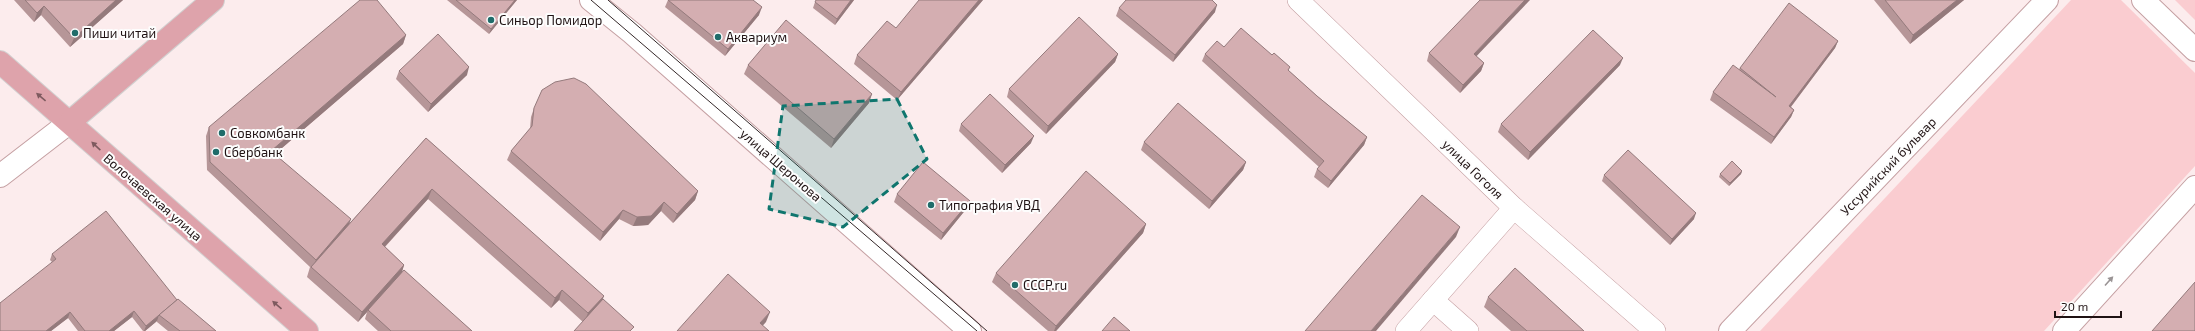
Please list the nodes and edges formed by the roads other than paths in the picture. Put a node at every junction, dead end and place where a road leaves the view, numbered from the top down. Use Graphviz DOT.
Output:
graph roads {
  1 [pos="213,0"];
  2 [pos="591,0"];
  3 [pos="1298,0"];
  4 [pos="2047,0"];
  5 [pos="2143,0"];
  6 [pos="2195,50"];
  7 [pos="0,62"];
  8 [pos="70,122"];
  9 [pos="0,176"];
  10 [pos="2195,187"];
  11 [pos="1514,208"];
  12 [pos="1433,300"];
  13 [pos="307,331"];
  14 [pos="970,331"];
  15 [pos="1406,331"];
  16 [pos="1468,331"];
  17 [pos="1655,331"];
  18 [pos="1730,331"];
  19 [pos="2064,331"];
  1 -- 8 [label="main road"];
  2 -- 14 [label="street, улица Шеронова"];
  3 -- 11 [label="street, улица Гоголя"];
  4 -- 18 [label="street, Уссурийский бульвар"];
  5 -- 6 [label="street"];
  8 -- 7 [label="main road, Волочаевская улица, one-way"];
  8 -- 9 [label="street"];
  13 -- 8 [label="main road, Волочаевская улица, one-way"];
  19 -- 10 [label="street, one-way"];
  11 -- 12 [label="street"];
  11 -- 17 [label="street, улица Гоголя"];
  12 -- 15 [label="street"];
  12 -- 16 [label="street"];
}
